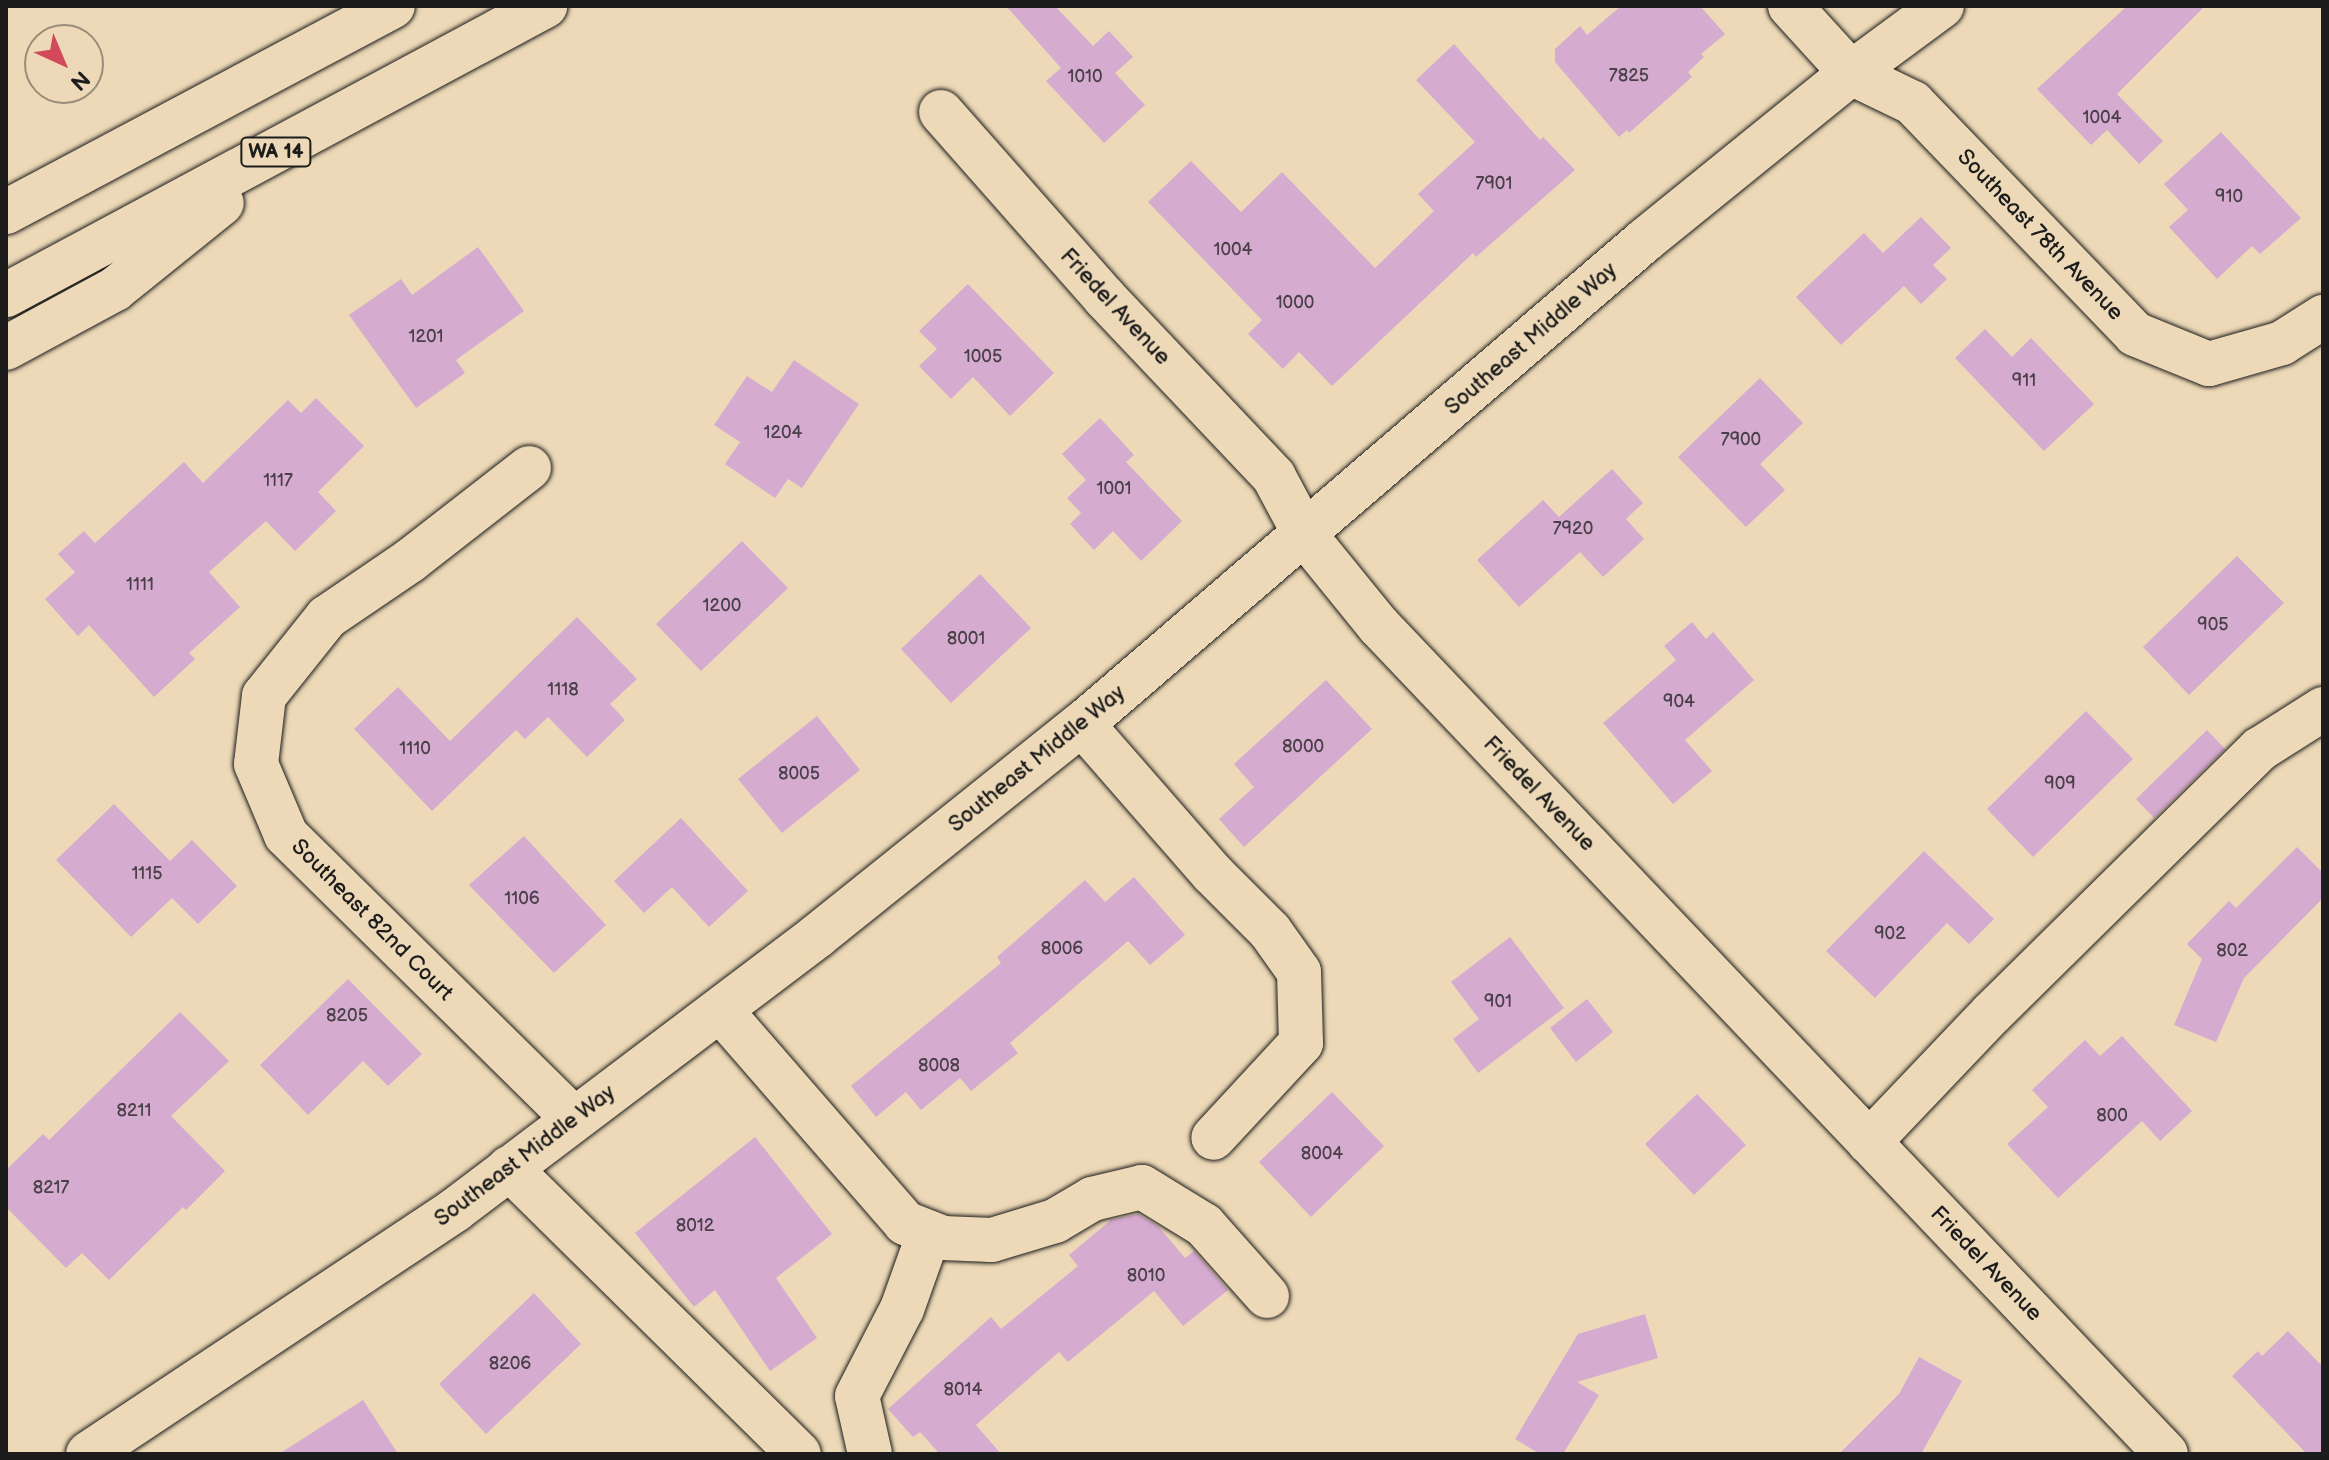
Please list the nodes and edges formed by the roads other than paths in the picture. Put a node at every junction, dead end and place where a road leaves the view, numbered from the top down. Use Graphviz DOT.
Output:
graph roads {
  1 [pos="393,6"];
  2 [pos="545,6"];
  3 [pos="1790,6"];
  4 [pos="1942,6"];
  5 [pos="1851,73"];
  6 [pos="941,112"];
  7 [pos="300,140"];
  8 [pos="6,212"];
  9 [pos="6,295"];
  10 [pos="2323,317"];
  11 [pos="6,348"];
  12 [pos="529,468"];
  13 [pos="1305,535"];
  14 [pos="2323,709"];
  15 [pos="1082,724"];
  16 [pos="721,1011"];
  17 [pos="574,1119"];
  18 [pos="1213,1138"];
  19 [pos="1869,1142"];
  20 [pos="509,1168"];
  21 [pos="929,1233"];
  22 [pos="1267,1296"];
  23 [pos="110,1448"];
  24 [pos="2153,1450"];
  25 [pos="799,1454"];
  26 [pos="870,1454"];
  1 -- 8 [label="main road"];
  2 -- 7 [label="main road, WA 14"];
  3 -- 5 [label="main road, Southeast 78th Avenue"];
  4 -- 5 [label="main road, Southeast Middle Way"];
  5 -- 10 [label="main road, Southeast 78th Avenue"];
  5 -- 13 [label="main road, Southeast Middle Way"];
  6 -- 13 [label="main road, Friedel Avenue"];
  7 -- 9 [label="main road, WA 14"];
  7 -- 11 [label="main road"];
  12 -- 17 [label="main road, Southeast 82nd Court"];
  13 -- 15 [label="main road, Southeast Middle Way"];
  13 -- 19 [label="main road, Friedel Avenue"];
  14 -- 19 [label="main road"];
  15 -- 16 [label="main road, Southeast Middle Way"];
  15 -- 18 [label="main road"];
  16 -- 17 [label="main road, Southeast Middle Way"];
  16 -- 21 [label="main road"];
  17 -- 20 [label="main road, Southeast Middle Way"];
  19 -- 24 [label="main road, Friedel Avenue"];
  20 -- 23 [label="main road, Southeast Middle Way"];
  20 -- 25 [label="main road"];
  21 -- 22 [label="main road"];
  21 -- 26 [label="main road"];
}
